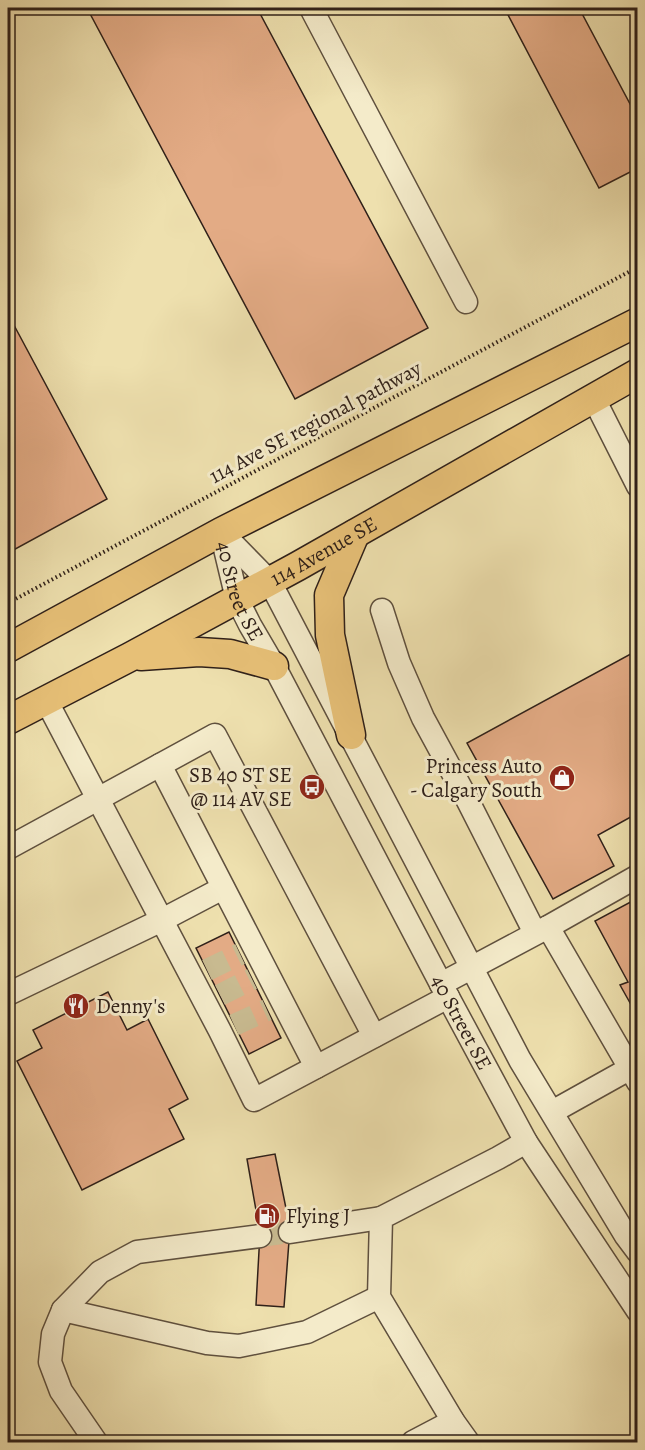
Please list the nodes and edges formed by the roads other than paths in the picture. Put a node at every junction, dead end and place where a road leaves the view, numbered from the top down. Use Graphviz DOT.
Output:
graph roads {
  1 [pos="311,8"];
  2 [pos="466,302"];
  3 [pos="638,322"];
  4 [pos="638,373"];
  5 [pos="593,397"];
  6 [pos="638,486"];
  7 [pos="221,532"];
  8 [pos="355,534"];
  9 [pos="270,582"];
  10 [pos="237,599"];
  11 [pos="382,610"];
  12 [pos="8,648"];
  13 [pos="130,657"];
  14 [pos="274,666"];
  15 [pos="46,700"];
  16 [pos="8,720"];
  17 [pos="351,735"];
  18 [pos="160,765"];
  19 [pos="98,798"];
  20 [pos="8,848"];
  21 [pos="638,876"];
  22 [pos="223,888"];
  23 [pos="162,920"];
  24 [pos="542,930"];
  25 [pos="472,968"];
  26 [pos="445,991"];
  27 [pos="8,994"];
  28 [pos="374,1036"];
  29 [pos="316,1068"];
  30 [pos="635,1072"];
  31 [pos="552,1112"];
  32 [pos="526,1142"];
  33 [pos="381,1218"];
  34 [pos="290,1232"];
  35 [pos="260,1236"];
  36 [pos="638,1252"];
  37 [pos="379,1296"];
  38 [pos="63,1310"];
  39 [pos="638,1311"];
  40 [pos="453,1421"];
  41 [pos="96,1443"];
  42 [pos="413,1443"];
  43 [pos="468,1443"];
  1 -- 2 [label="street"];
  3 -- 7 [label="main road"];
  4 -- 5 [label="main road, 114 Avenue SE"];
  5 -- 6 [label="street"];
  5 -- 8 [label="main road, 114 Avenue SE"];
  7 -- 9 [label="street, 40 Street SE"];
  7 -- 10 [label="street, 40 Street SE"];
  7 -- 12 [label="main road"];
  8 -- 9 [label="main road, 114 Avenue SE"];
  8 -- 17 [label="main road"];
  9 -- 10 [label="main road, 114 Avenue SE"];
  9 -- 17 [label="street, 40 Street SE"];
  10 -- 13 [label="main road, 114 Avenue SE"];
  10 -- 14 [label="street, 40 Street SE"];
  11 -- 24 [label="street"];
  13 -- 14 [label="main road"];
  13 -- 15 [label="main road, 114 Avenue SE"];
  14 -- 26 [label="street, 40 Street SE"];
  15 -- 16 [label="main road, 114 Avenue SE"];
  15 -- 19 [label="street"];
  17 -- 25 [label="street, 40 Street SE"];
  18 -- 19 [label="street"];
  18 -- 22 [label="street"];
  18 -- 28 [label="street"];
  19 -- 20 [label="street"];
  19 -- 23 [label="street"];
  21 -- 24 [label="street"];
  22 -- 23 [label="street"];
  22 -- 29 [label="street"];
  23 -- 27 [label="street"];
  23 -- 29 [label="street"];
  24 -- 25 [label="street"];
  24 -- 30 [label="street"];
  25 -- 26 [label="street"];
  25 -- 31 [label="street, 40 Street SE"];
  26 -- 28 [label="street"];
  26 -- 32 [label="street, 40 Street SE"];
  28 -- 29 [label="street"];
  30 -- 31 [label="street"];
  31 -- 36 [label="street, 40 Street SE"];
  32 -- 33 [label="street"];
  32 -- 39 [label="street, 40 Street SE"];
  33 -- 34 [label="street"];
  33 -- 37 [label="street"];
  35 -- 38 [label="street"];
  37 -- 38 [label="street"];
  37 -- 40 [label="street"];
  38 -- 41 [label="street"];
  40 -- 42 [label="street"];
  40 -- 43 [label="street"];
}
